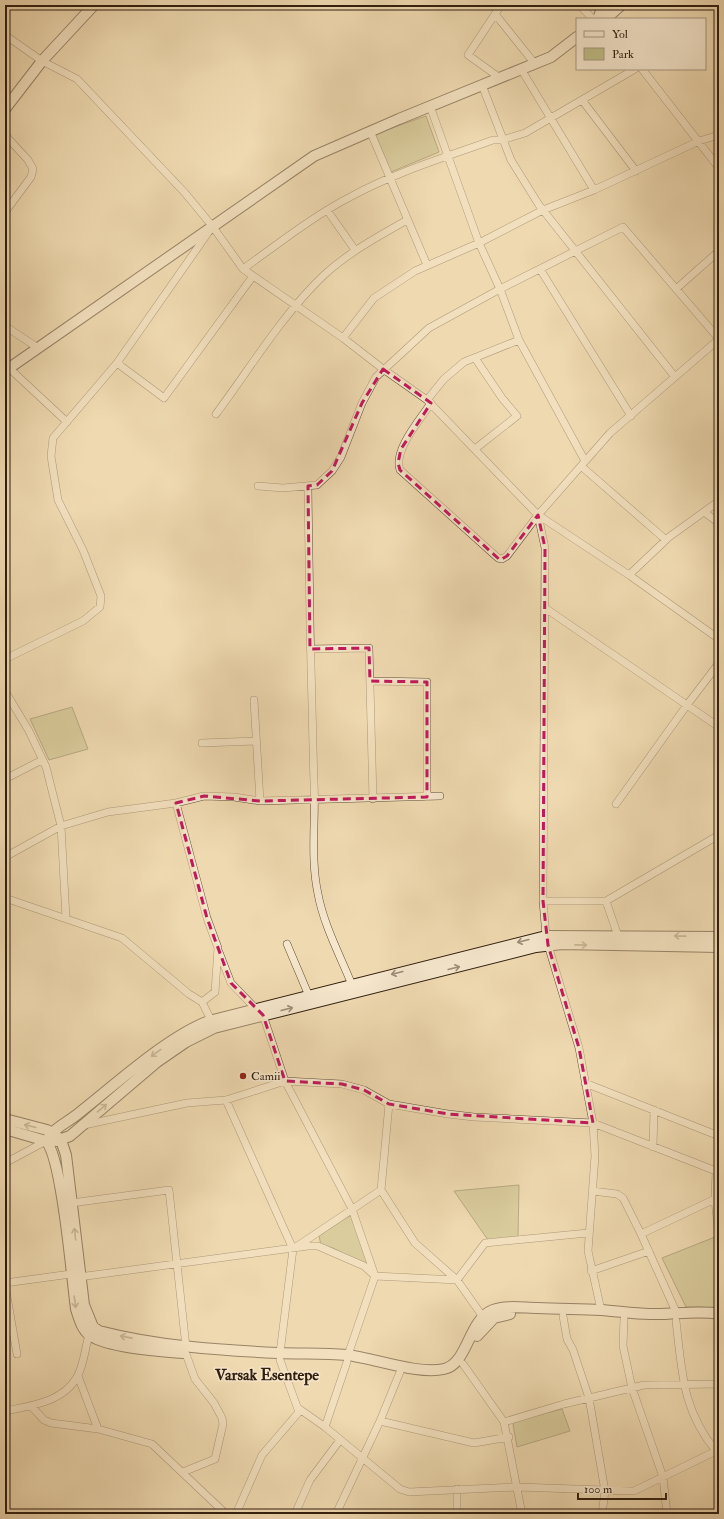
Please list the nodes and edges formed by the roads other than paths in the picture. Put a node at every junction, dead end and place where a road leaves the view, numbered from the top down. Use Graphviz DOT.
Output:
graph roads {
  1 [pos="94,5"];
  2 [pos="501,5"];
  3 [pos="580,5"];
  4 [pos="608,5"];
  5 [pos="621,5"];
  6 [pos="495,14"];
  7 [pos="592,18"];
  8 [pos="598,18"];
  9 [pos="605,18"];
  10 [pos="5,35"];
  11 [pos="576,38"];
  12 [pos="42,61"];
  13 [pos="535,64"];
  14 [pos="521,69"];
  15 [pos="633,70"];
  16 [pos="643,70"];
  17 [pos="500,78"];
  18 [pos="482,85"];
  19 [pos="582,100"];
  20 [pos="430,106"];
  21 [pos="5,109"];
  22 [pos="550,118"];
  23 [pos="370,131"];
  24 [pos="5,135"];
  25 [pos="719,135"];
  26 [pos="502,140"];
  27 [pos="699,141"];
  28 [pos="448,156"];
  29 [pos="719,168"];
  30 [pos="636,171"];
  31 [pos="390,178"];
  32 [pos="594,190"];
  33 [pos="327,210"];
  34 [pos="543,210"];
  35 [pos="5,212"];
  36 [pos="408,220"];
  37 [pos="213,227"];
  38 [pos="479,243"];
  39 [pos="355,250"];
  40 [pos="576,250"];
  41 [pos="719,251"];
  42 [pos="427,265"];
  43 [pos="243,269"];
  44 [pos="540,269"];
  45 [pos="253,276"];
  46 [pos="500,289"];
  47 [pos="676,289"];
  48 [pos="295,306"];
  49 [pos="5,326"];
  50 [pos="344,338"];
  51 [pos="719,339"];
  52 [pos="519,340"];
  53 [pos="38,348"];
  54 [pos="475,358"];
  55 [pos="117,364"];
  56 [pos="383,369"];
  57 [pos="7,370"];
  58 [pos="675,377"];
  59 [pos="429,401"];
  60 [pos="216,414"];
  61 [pos="631,416"];
  62 [pos="67,422"];
  63 [pos="475,449"];
  64 [pos="583,464"];
  65 [pos="258,486"];
  66 [pos="308,486"];
  67 [pos="719,501"];
  68 [pos="704,512"];
  69 [pos="538,514"];
  70 [pos="719,523"];
  71 [pos="666,540"];
  72 [pos="629,574"];
  73 [pos="545,608"];
  74 [pos="719,639"];
  75 [pos="310,649"];
  76 [pos="5,659"];
  77 [pos="719,663"];
  78 [pos="370,681"];
  79 [pos="5,691"];
  80 [pos="254,700"];
  81 [pos="687,705"];
  82 [pos="719,727"];
  83 [pos="256,741"];
  84 [pos="202,743"];
  85 [pos="42,760"];
  86 [pos="5,779"];
  87 [pos="440,796"];
  88 [pos="427,797"];
  89 [pos="373,799"];
  90 [pos="260,801"];
  91 [pos="315,801"];
  92 [pos="176,803"];
  93 [pos="616,804"];
  94 [pos="61,826"];
  95 [pos="719,835"];
  96 [pos="5,857"];
  97 [pos="5,898"];
  98 [pos="543,901"];
  99 [pos="606,901"];
  100 [pos="66,918"];
  101 [pos="618,936"];
  102 [pos="719,937"];
  103 [pos="547,940"];
  104 [pos="287,944"];
  105 [pos="719,947"];
  106 [pos="218,948"];
  107 [pos="352,985"];
  108 [pos="309,996"];
  109 [pos="202,1002"];
  110 [pos="260,1012"];
  111 [pos="211,1020"];
  112 [pos="285,1081"];
  113 [pos="585,1083"];
  114 [pos="226,1100"];
  115 [pos="389,1104"];
  116 [pos="654,1110"];
  117 [pos="5,1119"];
  118 [pos="593,1123"];
  119 [pos="81,1126"];
  120 [pos="5,1129"];
  121 [pos="52,1132"];
  122 [pos="719,1136"];
  123 [pos="61,1140"];
  124 [pos="46,1141"];
  125 [pos="653,1147"];
  126 [pos="5,1163"];
  127 [pos="718,1172"];
  128 [pos="65,1187"];
  129 [pos="381,1190"];
  130 [pos="592,1191"];
  131 [pos="715,1199"];
  132 [pos="71,1203"];
  133 [pos="352,1209"];
  134 [pos="588,1233"];
  135 [pos="641,1234"];
  136 [pos="719,1239"];
  137 [pos="293,1249"];
  138 [pos="649,1251"];
  139 [pos="177,1263"];
  140 [pos="591,1271"];
  141 [pos="75,1275"];
  142 [pos="376,1276"];
  143 [pos="457,1280"];
  144 [pos="5,1284"];
  145 [pos="602,1314"];
  146 [pos="719,1314"];
  147 [pos="563,1316"];
  148 [pos="677,1317"];
  149 [pos="624,1319"];
  150 [pos="485,1320"];
  151 [pos="719,1320"];
  152 [pos="92,1332"];
  153 [pos="186,1350"];
  154 [pos="17,1354"];
  155 [pos="280,1356"];
  156 [pos="348,1358"];
  157 [pos="463,1364"];
  158 [pos="400,1372"];
  159 [pos="78,1376"];
  160 [pos="683,1384"];
  161 [pos="719,1384"];
  162 [pos="632,1388"];
  163 [pos="589,1398"];
  164 [pos="31,1406"];
  165 [pos="298,1408"];
  166 [pos="5,1411"];
  167 [pos="380,1421"];
  168 [pos="504,1422"];
  169 [pos="325,1427"];
  170 [pos="98,1429"];
  171 [pos="508,1437"];
  172 [pos="340,1440"];
  173 [pos="717,1451"];
  174 [pos="362,1458"];
  175 [pos="183,1472"];
  176 [pos="663,1477"];
  177 [pos="517,1487"];
  178 [pos="457,1489"];
  179 [pos="605,1491"];
  180 [pos="226,1514"];
  181 [pos="236,1514"];
  182 [pos="295,1514"];
  183 [pos="336,1514"];
  184 [pos="457,1514"];
  185 [pos="522,1514"];
  186 [pos="602,1514"];
  187 [pos="667,1514"];
  1 -- 12 [label="street"];
  2 -- 6 [label="street"];
  3 -- 7 [label="street"];
  4 -- 8 [label="street"];
  5 -- 9 [label="street"];
  6 -- 13 [label="street"];
  6 -- 17 [label="street"];
  10 -- 12 [label="street"];
  11 -- 13 [label="street"];
  12 -- 21 [label="street"];
  12 -- 37 [label="street"];
  13 -- 14 [label="street"];
  14 -- 17 [label="street"];
  14 -- 22 [label="street"];
  15 -- 19 [label="street"];
  16 -- 27 [label="street"];
  17 -- 18 [label="street"];
  18 -- 20 [label="street"];
  18 -- 26 [label="street"];
  19 -- 22 [label="street"];
  19 -- 30 [label="street"];
  20 -- 23 [label="street"];
  20 -- 28 [label="street"];
  22 -- 26 [label="street"];
  22 -- 32 [label="street"];
  23 -- 31 [label="street"];
  23 -- 37 [label="street"];
  24 -- 35 [label="street"];
  25 -- 27 [label="street"];
  26 -- 28 [label="street"];
  26 -- 34 [label="street"];
  27 -- 29 [label="street"];
  27 -- 30 [label="street"];
  28 -- 31 [label="street"];
  28 -- 38 [label="street"];
  30 -- 32 [label="street"];
  31 -- 33 [label="street"];
  31 -- 36 [label="street"];
  32 -- 34 [label="street"];
  33 -- 39 [label="street"];
  33 -- 43 [label="street"];
  34 -- 38 [label="street"];
  34 -- 40 [label="street"];
  36 -- 39 [label="street"];
  36 -- 42 [label="street"];
  37 -- 43 [label="street"];
  37 -- 53 [label="street"];
  37 -- 55 [label="street"];
  38 -- 42 [label="street"];
  38 -- 46 [label="street"];
  39 -- 48 [label="street"];
  40 -- 44 [label="street"];
  40 -- 47 [label="street"];
  40 -- 58 [label="street"];
  41 -- 47 [label="street"];
  42 -- 50 [label="street"];
  43 -- 45 [label="street"];
  44 -- 46 [label="street"];
  44 -- 61 [label="street"];
  45 -- 48 [label="street"];
  45 -- 55 [label="street"];
  46 -- 52 [label="street"];
  46 -- 56 [label="street"];
  47 -- 51 [label="street"];
  48 -- 50 [label="street"];
  48 -- 60 [label="street"];
  49 -- 53 [label="street"];
  50 -- 56 [label="street"];
  51 -- 58 [label="street"];
  52 -- 54 [label="street"];
  52 -- 64 [label="street"];
  53 -- 57 [label="street"];
  54 -- 59 [label="street"];
  54 -- 63 [label="street"];
  55 -- 62 [label="street"];
  56 -- 59 [label="street"];
  56 -- 66 [label="street"];
  57 -- 62 [label="street"];
  58 -- 61 [label="street"];
  59 -- 63 [label="street"];
  59 -- 69 [label="street"];
  61 -- 64 [label="street"];
  62 -- 76 [label="street"];
  63 -- 69 [label="street"];
  64 -- 69 [label="street"];
  64 -- 71 [label="street"];
  65 -- 66 [label="street"];
  66 -- 75 [label="street"];
  67 -- 68 [label="street"];
  68 -- 70 [label="street"];
  68 -- 71 [label="street"];
  69 -- 72 [label="street"];
  69 -- 73 [label="street"];
  71 -- 72 [label="street"];
  72 -- 74 [label="street"];
  73 -- 81 [label="street"];
  73 -- 98 [label="street"];
  75 -- 78 [label="street"];
  75 -- 91 [label="street"];
  77 -- 81 [label="street"];
  78 -- 88 [label="street"];
  78 -- 89 [label="street"];
  79 -- 85 [label="street"];
  80 -- 83 [label="street"];
  81 -- 82 [label="street"];
  81 -- 93 [label="street"];
  83 -- 84 [label="street"];
  83 -- 90 [label="street"];
  85 -- 86 [label="street"];
  85 -- 94 [label="street"];
  87 -- 88 [label="street"];
  88 -- 89 [label="street"];
  89 -- 91 [label="street"];
  90 -- 91 [label="street"];
  90 -- 92 [label="street"];
  91 -- 107 [label="street"];
  92 -- 94 [label="street"];
  92 -- 106 [label="street"];
  94 -- 96 [label="street"];
  94 -- 100 [label="street"];
  95 -- 99 [label="street"];
  97 -- 100 [label="street"];
  98 -- 99 [label="street"];
  98 -- 103 [label="street"];
  99 -- 101 [label="street"];
  100 -- 109 [label="street"];
  102 -- 101 [label="street, one-way"];
  101 -- 103 [label="street"];
  103 -- 105 [label="street, one-way"];
  103 -- 107 [label="street, one-way"];
  110 -- 103 [label="street, one-way"];
  103 -- 113 [label="street"];
  104 -- 108 [label="street"];
  106 -- 109 [label="street"];
  106 -- 110 [label="street"];
  107 -- 108 [label="street"];
  108 -- 110 [label="street"];
  109 -- 111 [label="street"];
  110 -- 111 [label="street"];
  110 -- 112 [label="street"];
  119 -- 110 [label="street, one-way"];
  111 -- 121 [label="street, one-way"];
  112 -- 114 [label="street"];
  112 -- 115 [label="street"];
  112 -- 133 [label="street"];
  113 -- 116 [label="street"];
  113 -- 118 [label="street"];
  114 -- 119 [label="street"];
  114 -- 137 [label="street"];
  115 -- 118 [label="street"];
  115 -- 129 [label="street"];
  116 -- 122 [label="street"];
  116 -- 125 [label="street"];
  121 -- 117 [label="street, one-way"];
  118 -- 125 [label="street"];
  118 -- 130 [label="street"];
  119 -- 123 [label="street"];
  120 -- 124 [label="street"];
  121 -- 123 [label="street"];
  121 -- 124 [label="street"];
  123 -- 124 [label="street"];
  123 -- 128 [label="street"];
  124 -- 126 [label="street"];
  124 -- 128 [label="street"];
  125 -- 127 [label="street"];
  127 -- 131 [label="street"];
  128 -- 132 [label="street"];
  128 -- 141 [label="street"];
  129 -- 133 [label="street"];
  129 -- 143 [label="street"];
  130 -- 134 [label="street"];
  130 -- 135 [label="street"];
  131 -- 135 [label="street"];
  131 -- 136 [label="street"];
  132 -- 139 [label="street"];
  141 -- 132 [label="street, one-way"];
  133 -- 137 [label="street"];
  133 -- 142 [label="street"];
  134 -- 140 [label="street"];
  134 -- 143 [label="street"];
  135 -- 138 [label="street"];
  137 -- 139 [label="street"];
  137 -- 142 [label="street"];
  137 -- 155 [label="street"];
  138 -- 140 [label="street"];
  138 -- 148 [label="street"];
  139 -- 141 [label="street"];
  139 -- 153 [label="street"];
  140 -- 145 [label="street"];
  141 -- 144 [label="street"];
  141 -- 152 [label="street"];
  142 -- 143 [label="street"];
  142 -- 156 [label="street"];
  143 -- 150 [label="street"];
  144 -- 154 [label="street"];
  145 -- 147 [label="street"];
  145 -- 148 [label="street"];
  145 -- 149 [label="street"];
  145 -- 150 [label="street"];
  146 -- 148 [label="street"];
  147 -- 150 [label="street"];
  147 -- 163 [label="street"];
  148 -- 149 [label="street"];
  148 -- 151 [label="street"];
  148 -- 160 [label="street"];
  149 -- 162 [label="street"];
  150 -- 156 [label="street"];
  150 -- 157 [label="street"];
  152 -- 153 [label="street"];
  152 -- 159 [label="street"];
  153 -- 155 [label="street"];
  153 -- 175 [label="street"];
  155 -- 156 [label="street"];
  155 -- 165 [label="street"];
  156 -- 158 [label="street"];
  156 -- 169 [label="street"];
  157 -- 158 [label="street"];
  157 -- 168 [label="street"];
  158 -- 167 [label="street"];
  159 -- 164 [label="street"];
  159 -- 170 [label="street"];
  160 -- 161 [label="street"];
  160 -- 162 [label="street"];
  160 -- 173 [label="street"];
  162 -- 163 [label="street"];
  162 -- 176 [label="street"];
  163 -- 168 [label="street"];
  163 -- 179 [label="street"];
  164 -- 166 [label="street"];
  164 -- 170 [label="street"];
  165 -- 169 [label="street"];
  165 -- 181 [label="street"];
  167 -- 171 [label="street"];
  167 -- 174 [label="street"];
  168 -- 171 [label="street"];
  169 -- 172 [label="street"];
  170 -- 175 [label="street"];
  171 -- 177 [label="street"];
  172 -- 174 [label="street"];
  172 -- 182 [label="street"];
  173 -- 176 [label="street"];
  174 -- 178 [label="street"];
  174 -- 183 [label="street"];
  175 -- 180 [label="street"];
  176 -- 179 [label="street"];
  176 -- 187 [label="street"];
  177 -- 178 [label="street"];
  177 -- 179 [label="street"];
  177 -- 185 [label="street"];
  178 -- 184 [label="street"];
  179 -- 186 [label="street"];
}
